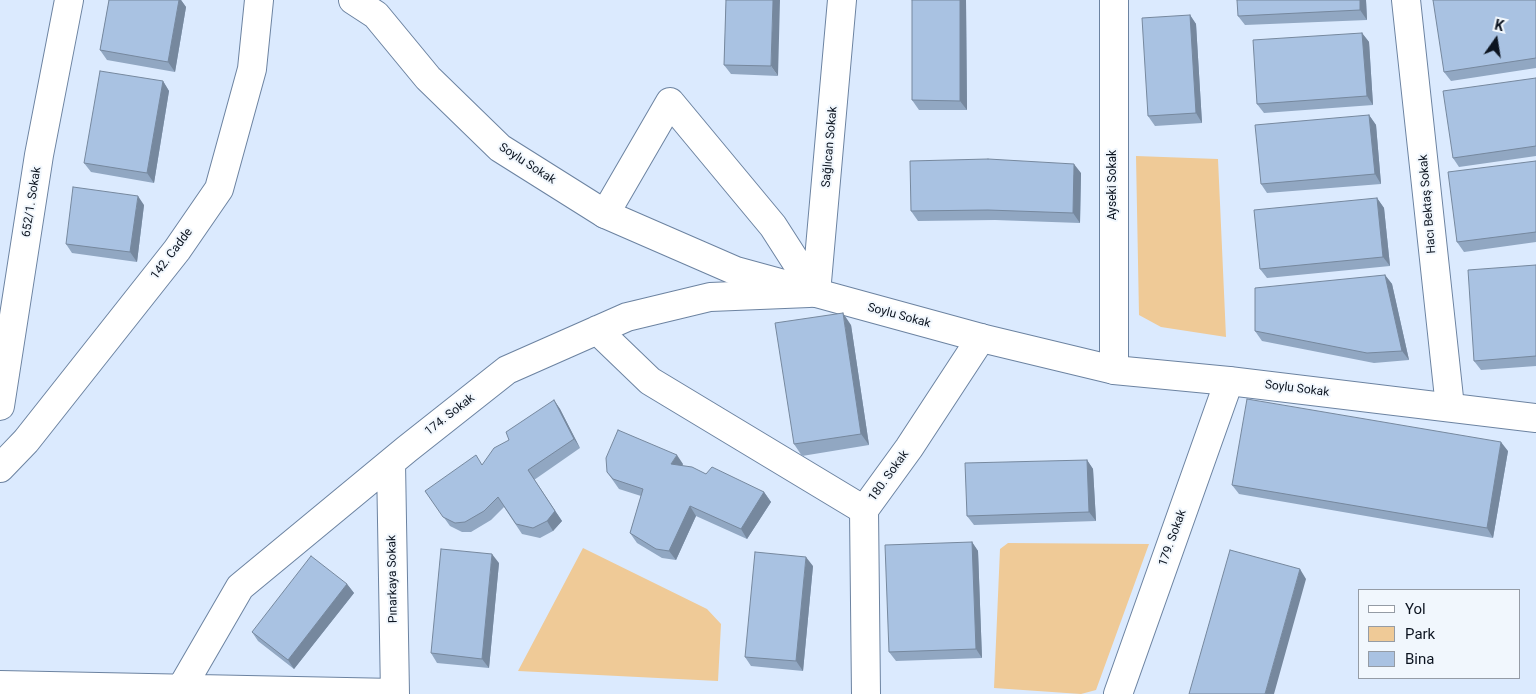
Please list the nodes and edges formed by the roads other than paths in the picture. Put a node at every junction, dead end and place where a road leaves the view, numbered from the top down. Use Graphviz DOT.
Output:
graph roads {
  1 [pos="69,0"];
  2 [pos="259,0"];
  3 [pos="353,0"];
  4 [pos="842,0"];
  5 [pos="1114,0"];
  6 [pos="1406,0"];
  7 [pos="379,8"];
  8 [pos="605,214"];
  9 [pos="816,293"];
  10 [pos="597,330"];
  11 [pos="981,338"];
  12 [pos="1114,370"];
  13 [pos="1229,381"];
  14 [pos="0,406"];
  15 [pos="1450,408"];
  16 [pos="1536,418"];
  17 [pos="391,463"];
  18 [pos="0,468"];
  19 [pos="864,510"];
  20 [pos="0,684"];
  21 [pos="179,691"];
  22 [pos="395,693"];
  23 [pos="866,694"];
  24 [pos="1118,694"];
  1 -- 14 [label="street, 652/1. Sokak"];
  2 -- 18 [label="street, 142. Cadde"];
  3 -- 7 [label="street, Soylu Sokak"];
  4 -- 9 [label="street, Sağlıcan Sokak"];
  5 -- 12 [label="street, Ayseki Sokak"];
  6 -- 15 [label="street, Hacı Bektaş Sokak"];
  7 -- 8 [label="street, Soylu Sokak"];
  8 -- 9 [label="street, Soylu Sokak"];
  8 -- 9 [label="street"];
  9 -- 10 [label="street, 174. Sokak"];
  9 -- 11 [label="street, Soylu Sokak"];
  10 -- 17 [label="street, 174. Sokak"];
  10 -- 19 [label="street"];
  11 -- 12 [label="street, Soylu Sokak"];
  11 -- 19 [label="street, 180. Sokak"];
  12 -- 13 [label="street, Soylu Sokak"];
  13 -- 15 [label="street, Soylu Sokak"];
  13 -- 24 [label="street, 179. Sokak"];
  15 -- 16 [label="street, Soylu Sokak"];
  17 -- 21 [label="street, 174. Sokak"];
  17 -- 22 [label="street, Pınarkaya Sokak"];
  19 -- 23 [label="street, 180. Sokak"];
  20 -- 21 [label="street"];
  21 -- 22 [label="street"];
}
